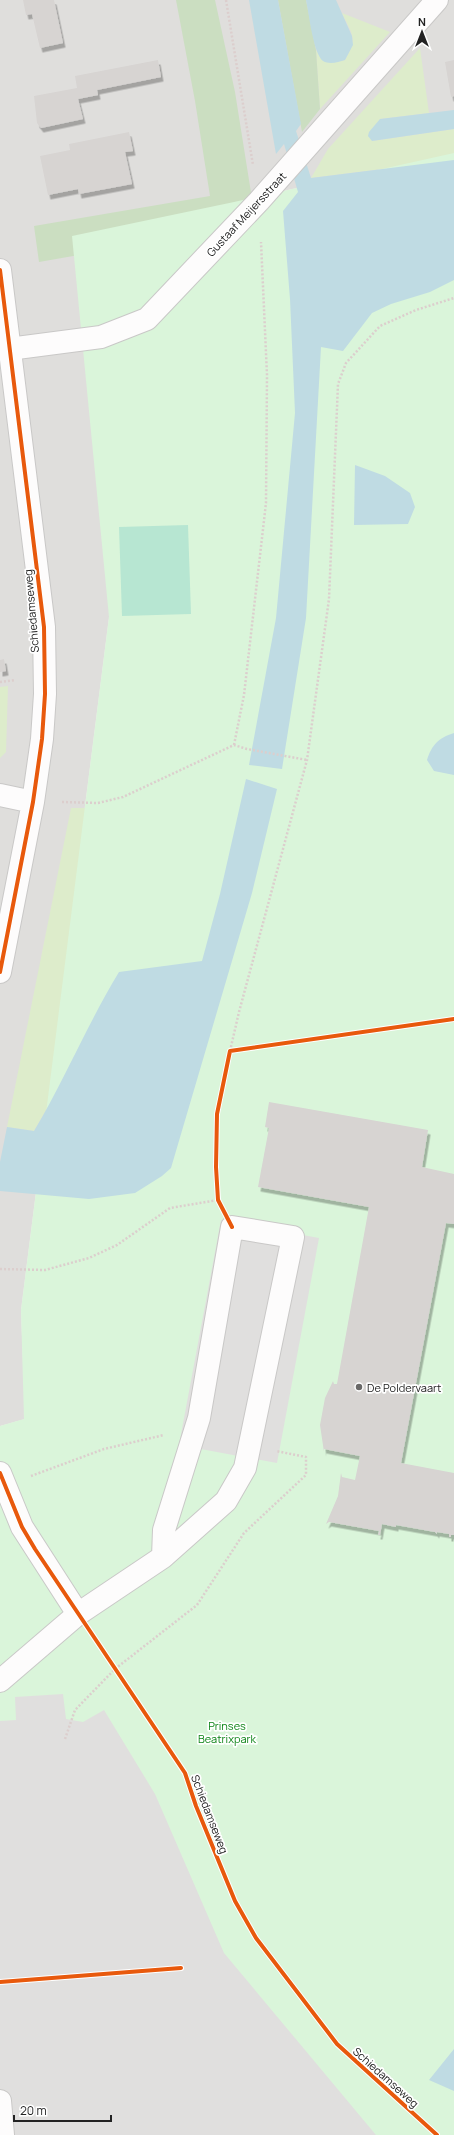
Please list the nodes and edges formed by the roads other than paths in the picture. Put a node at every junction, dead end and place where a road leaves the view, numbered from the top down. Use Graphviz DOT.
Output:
graph roads {
  1 [pos="437,0"];
  2 [pos="0,270"];
  3 [pos="9,349"];
  4 [pos="0,795"];
  5 [pos="33,802"];
  6 [pos="0,972"];
  7 [pos="2,1479"];
  8 [pos="163,1557"];
  9 [pos="78,1614"];
  10 [pos="0,1681"];
  11 [pos="0,2101"];
  12 [pos="2,2135"];
  1 -- 3 [label="street, Gustaaf Meijersstraat"];
  2 -- 3 [label="street, Schiedamseweg"];
  3 -- 5 [label="street, Schiedamseweg"];
  4 -- 5 [label="street"];
  5 -- 6 [label="street, Schiedamseweg"];
  7 -- 9 [label="street"];
  8 -- 8 [label="street"];
  8 -- 9 [label="street"];
  9 -- 10 [label="street"];
  11 -- 12 [label="street"];
}
